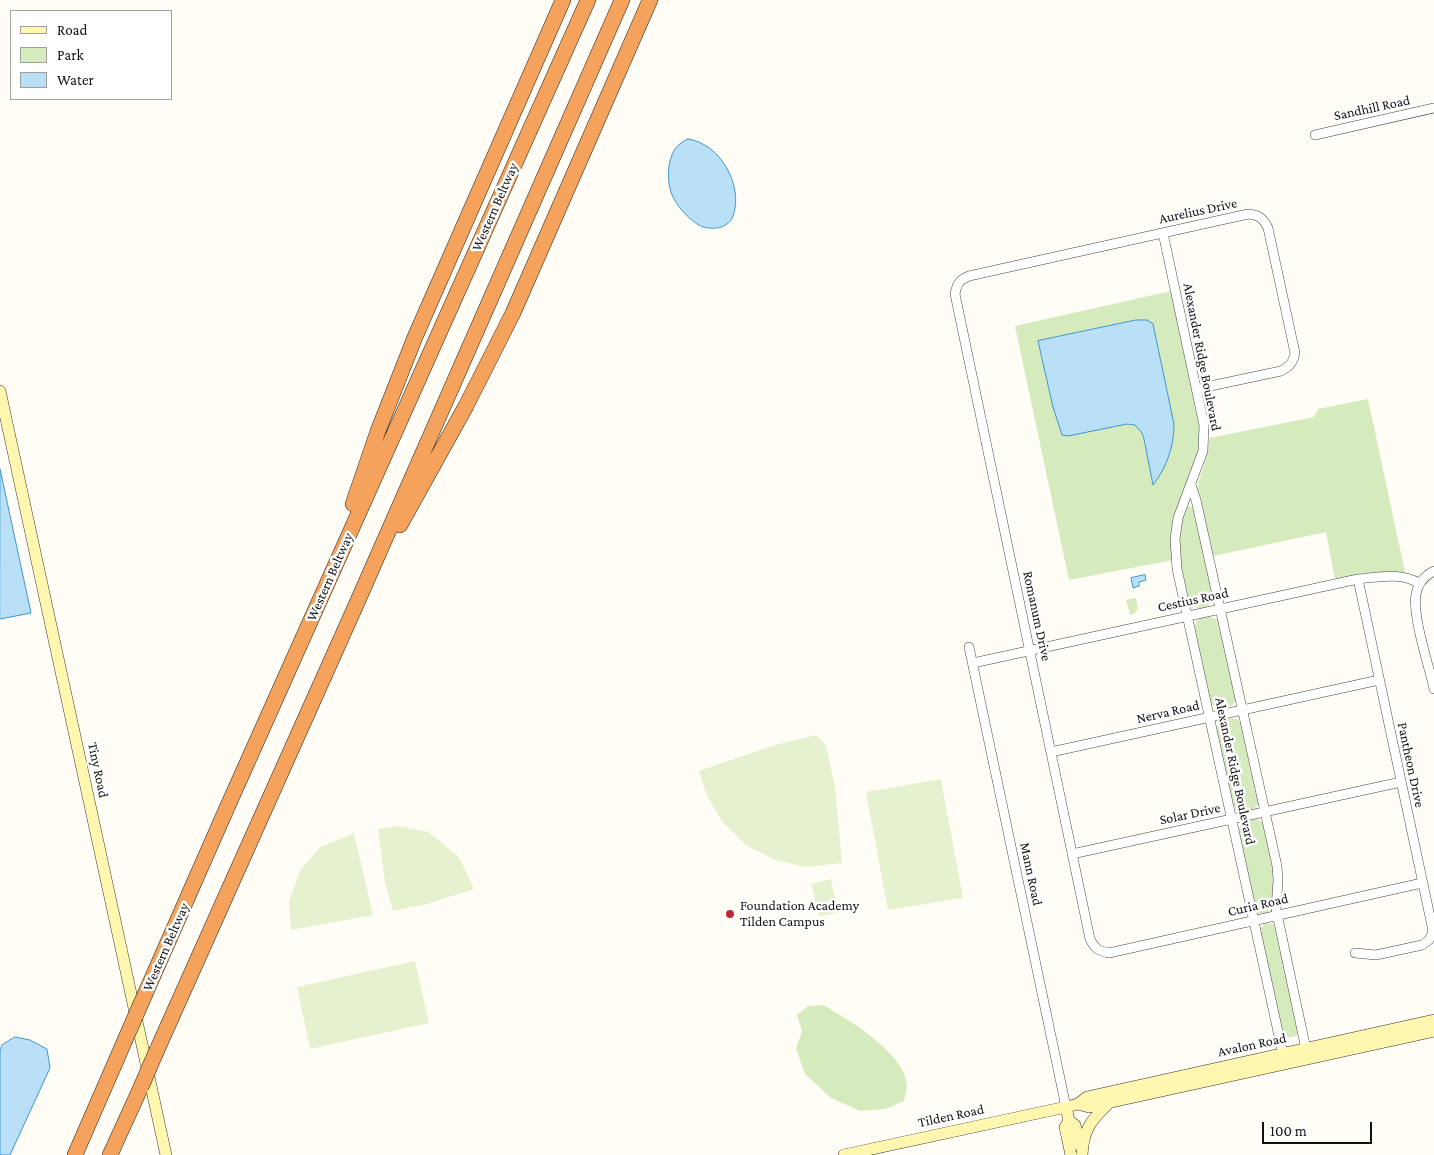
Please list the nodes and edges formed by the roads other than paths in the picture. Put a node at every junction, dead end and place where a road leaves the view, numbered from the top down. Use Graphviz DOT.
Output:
graph roads {
  1 [pos="563,0"];
  2 [pos="588,0"];
  3 [pos="622,0"];
  4 [pos="650,0"];
  5 [pos="1434,108"];
  6 [pos="1315,135"];
  7 [pos="1163,233"];
  8 [pos="957,285"];
  9 [pos="1196,389"];
  10 [pos="0,391"];
  11 [pos="1191,484"];
  12 [pos="1434,571"];
  13 [pos="1358,579"];
  14 [pos="1420,583"];
  15 [pos="318,602"];
  16 [pos="356,605"];
  17 [pos="1221,608"];
  18 [pos="1186,616"];
  19 [pos="969,646"];
  20 [pos="1030,650"];
  21 [pos="973,663"];
  22 [pos="1379,680"];
  23 [pos="1434,689"];
  24 [pos="1243,709"];
  25 [pos="1209,717"];
  26 [pos="1052,752"];
  27 [pos="1401,782"];
  28 [pos="1265,812"];
  29 [pos="1232,820"];
  30 [pos="1072,854"];
  31 [pos="1422,883"];
  32 [pos="1277,915"];
  33 [pos="1254,920"];
  34 [pos="1099,951"];
  35 [pos="1354,953"];
  36 [pos="1434,1020"];
  37 [pos="1434,1032"];
  38 [pos="1307,1054"];
  39 [pos="1283,1059"];
  40 [pos="1109,1103"];
  41 [pos="1078,1104"];
  42 [pos="1066,1107"];
  43 [pos="1069,1121"];
  44 [pos="75,1155"];
  45 [pos="110,1155"];
  46 [pos="166,1155"];
  47 [pos="844,1155"];
  48 [pos="1071,1155"];
  49 [pos="1082,1155"];
  1 -- 15 [label="highway"];
  2 -- 15 [label="highway, Western Beltway"];
  3 -- 16 [label="highway"];
  4 -- 16 [label="highway"];
  5 -- 6 [label="street, Sandhill Road"];
  7 -- 8 [label="street, Aurelius Drive"];
  7 -- 9 [label="street, Alexander Ridge Boulevard"];
  7 -- 9 [label="street, Aurelius Drive"];
  8 -- 20 [label="street, Romanum Drive"];
  9 -- 11 [label="street, Alexander Ridge Boulevard"];
  10 -- 46 [label="street, Tiny Road"];
  11 -- 17 [label="street, Alexander Ridge Boulevard"];
  11 -- 18 [label="street, Alexander Ridge Boulevard"];
  12 -- 14 [label="street"];
  13 -- 14 [label="street, Cestius Road"];
  13 -- 17 [label="street, Cestius Road"];
  13 -- 22 [label="street, Pantheon Drive"];
  14 -- 23 [label="street"];
  15 -- 44 [label="highway, Western Beltway, bridge"];
  16 -- 45 [label="highway, bridge"];
  17 -- 18 [label="street, Cestius Road"];
  17 -- 24 [label="street, Alexander Ridge Boulevard"];
  18 -- 20 [label="street, Cestius Road"];
  18 -- 25 [label="street, Alexander Ridge Boulevard"];
  19 -- 21 [label="street, Mann Road"];
  20 -- 21 [label="street, Cestius Road"];
  20 -- 26 [label="street, Romanum Drive"];
  21 -- 42 [label="street, Mann Road"];
  22 -- 24 [label="street, Nerva Road"];
  22 -- 27 [label="street, Pantheon Drive"];
  24 -- 25 [label="street, Nerva Road"];
  24 -- 28 [label="street, Alexander Ridge Boulevard"];
  25 -- 26 [label="street, Nerva Road"];
  25 -- 29 [label="street, Alexander Ridge Boulevard"];
  26 -- 30 [label="street, Romanum Drive"];
  27 -- 28 [label="street, Solar Drive"];
  27 -- 31 [label="street, Pantheon Drive"];
  28 -- 29 [label="street, Solar Drive"];
  28 -- 32 [label="street, Alexander Ridge Boulevard"];
  29 -- 30 [label="street, Solar Drive"];
  29 -- 33 [label="street, Alexander Ridge Boulevard"];
  30 -- 34 [label="street, Romanum Drive"];
  31 -- 32 [label="street, Curia Road"];
  31 -- 35 [label="street, Pantheon Drive"];
  32 -- 33 [label="street, Curia Road"];
  32 -- 38 [label="street, Alexander Ridge Boulevard"];
  33 -- 34 [label="street, Curia Road"];
  33 -- 39 [label="street, Alexander Ridge Boulevard"];
  36 -- 38 [label="street, Avalon Road"];
  37 -- 38 [label="street, Avalon Road"];
  38 -- 39 [label="street, Avalon Road"];
  39 -- 40 [label="street, Avalon Road"];
  39 -- 41 [label="street, Avalon Road"];
  40 -- 41 [label="street, Avalon Road"];
  40 -- 49 [label="street"];
  41 -- 42 [label="street, Avalon Road"];
  42 -- 43 [label="street"];
  42 -- 47 [label="street, Tilden Road"];
  43 -- 48 [label="street"];
  43 -- 49 [label="street"];
}
